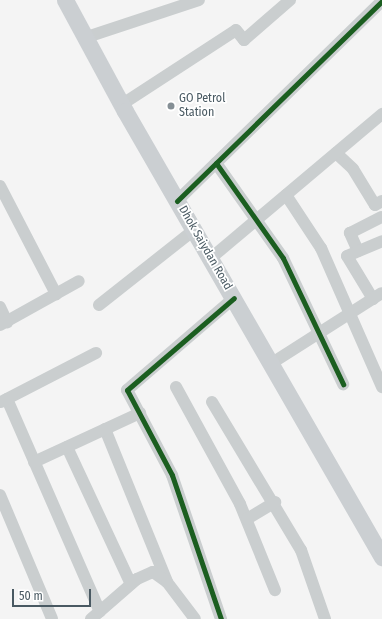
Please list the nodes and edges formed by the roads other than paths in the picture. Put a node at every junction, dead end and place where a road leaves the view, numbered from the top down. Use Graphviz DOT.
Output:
graph roads {
  1 [pos="65,0"];
  2 [pos="199,0"];
  3 [pos="290,0"];
  4 [pos="382,1"];
  5 [pos="84,38"];
  6 [pos="121,105"];
  7 [pos="382,114"];
  8 [pos="336,153"];
  9 [pos="216,163"];
  10 [pos="0,186"];
  11 [pos="286,195"];
  12 [pos="177,201"];
  13 [pos="378,203"];
  14 [pos="382,218"];
  15 [pos="257,219"];
  16 [pos="194,230"];
  17 [pos="382,241"];
  18 [pos="358,251"];
  19 [pos="211,258"];
  20 [pos="79,281"];
  21 [pos="56,294"];
  22 [pos="380,295"];
  23 [pos="234,298"];
  24 [pos="99,306"];
  25 [pos="0,307"];
  26 [pos="351,313"];
  27 [pos="3,323"];
  28 [pos="318,334"];
  29 [pos="96,353"];
  30 [pos="272,363"];
  31 [pos="343,384"];
  32 [pos="176,387"];
  33 [pos="382,387"];
  34 [pos="4,401"];
  35 [pos="212,402"];
  36 [pos="140,413"];
  37 [pos="105,429"];
  38 [pos="67,447"];
  39 [pos="34,462"];
  40 [pos="0,495"];
  41 [pos="275,502"];
  42 [pos="4,514"];
  43 [pos="247,519"];
  44 [pos="382,557"];
  45 [pos="167,582"];
  46 [pos="131,584"];
  47 [pos="274,590"];
  48 [pos="95,615"];
  49 [pos="190,617"];
  50 [pos="50,618"];
  51 [pos="221,619"];
  52 [pos="325,619"];
  1 -- 5 [label="main road, Dhok Saiydan Road"];
  2 -- 5 [label="street"];
  3 -- 6 [label="street"];
  4 -- 9 [label="street"];
  5 -- 6 [label="main road, Dhok Saiydan Road"];
  6 -- 12 [label="main road, Dhok Saiydan Road"];
  7 -- 8 [label="street"];
  8 -- 11 [label="street"];
  8 -- 13 [label="street"];
  9 -- 12 [label="street"];
  9 -- 15 [label="street"];
  10 -- 21 [label="street"];
  11 -- 15 [label="street"];
  11 -- 26 [label="street"];
  12 -- 16 [label="main road, Dhok Saiydan Road"];
  13 -- 14 [label="street"];
  14 -- 18 [label="street"];
  15 -- 19 [label="street"];
  15 -- 28 [label="street"];
  16 -- 19 [label="main road, Dhok Saiydan Road"];
  16 -- 24 [label="street"];
  17 -- 18 [label="street"];
  18 -- 22 [label="street"];
  19 -- 23 [label="main road, Dhok Saiydan Road"];
  20 -- 21 [label="street"];
  21 -- 27 [label="street"];
  22 -- 26 [label="street"];
  23 -- 30 [label="main road, Dhok Saiydan Road"];
  23 -- 36 [label="street"];
  25 -- 27 [label="street"];
  26 -- 28 [label="street"];
  26 -- 33 [label="street"];
  28 -- 30 [label="street"];
  28 -- 31 [label="street"];
  29 -- 34 [label="street"];
  30 -- 44 [label="main road, Dhok Saiydan Road"];
  32 -- 43 [label="street"];
  34 -- 39 [label="street"];
  35 -- 41 [label="street"];
  36 -- 37 [label="street"];
  36 -- 51 [label="street"];
  37 -- 38 [label="street"];
  37 -- 45 [label="street"];
  38 -- 39 [label="street"];
  38 -- 46 [label="street"];
  39 -- 48 [label="street"];
  40 -- 42 [label="street"];
  41 -- 43 [label="street"];
  41 -- 52 [label="street"];
  42 -- 50 [label="street"];
  43 -- 47 [label="street"];
  45 -- 46 [label="street"];
  45 -- 49 [label="street"];
  46 -- 48 [label="street"];
}
